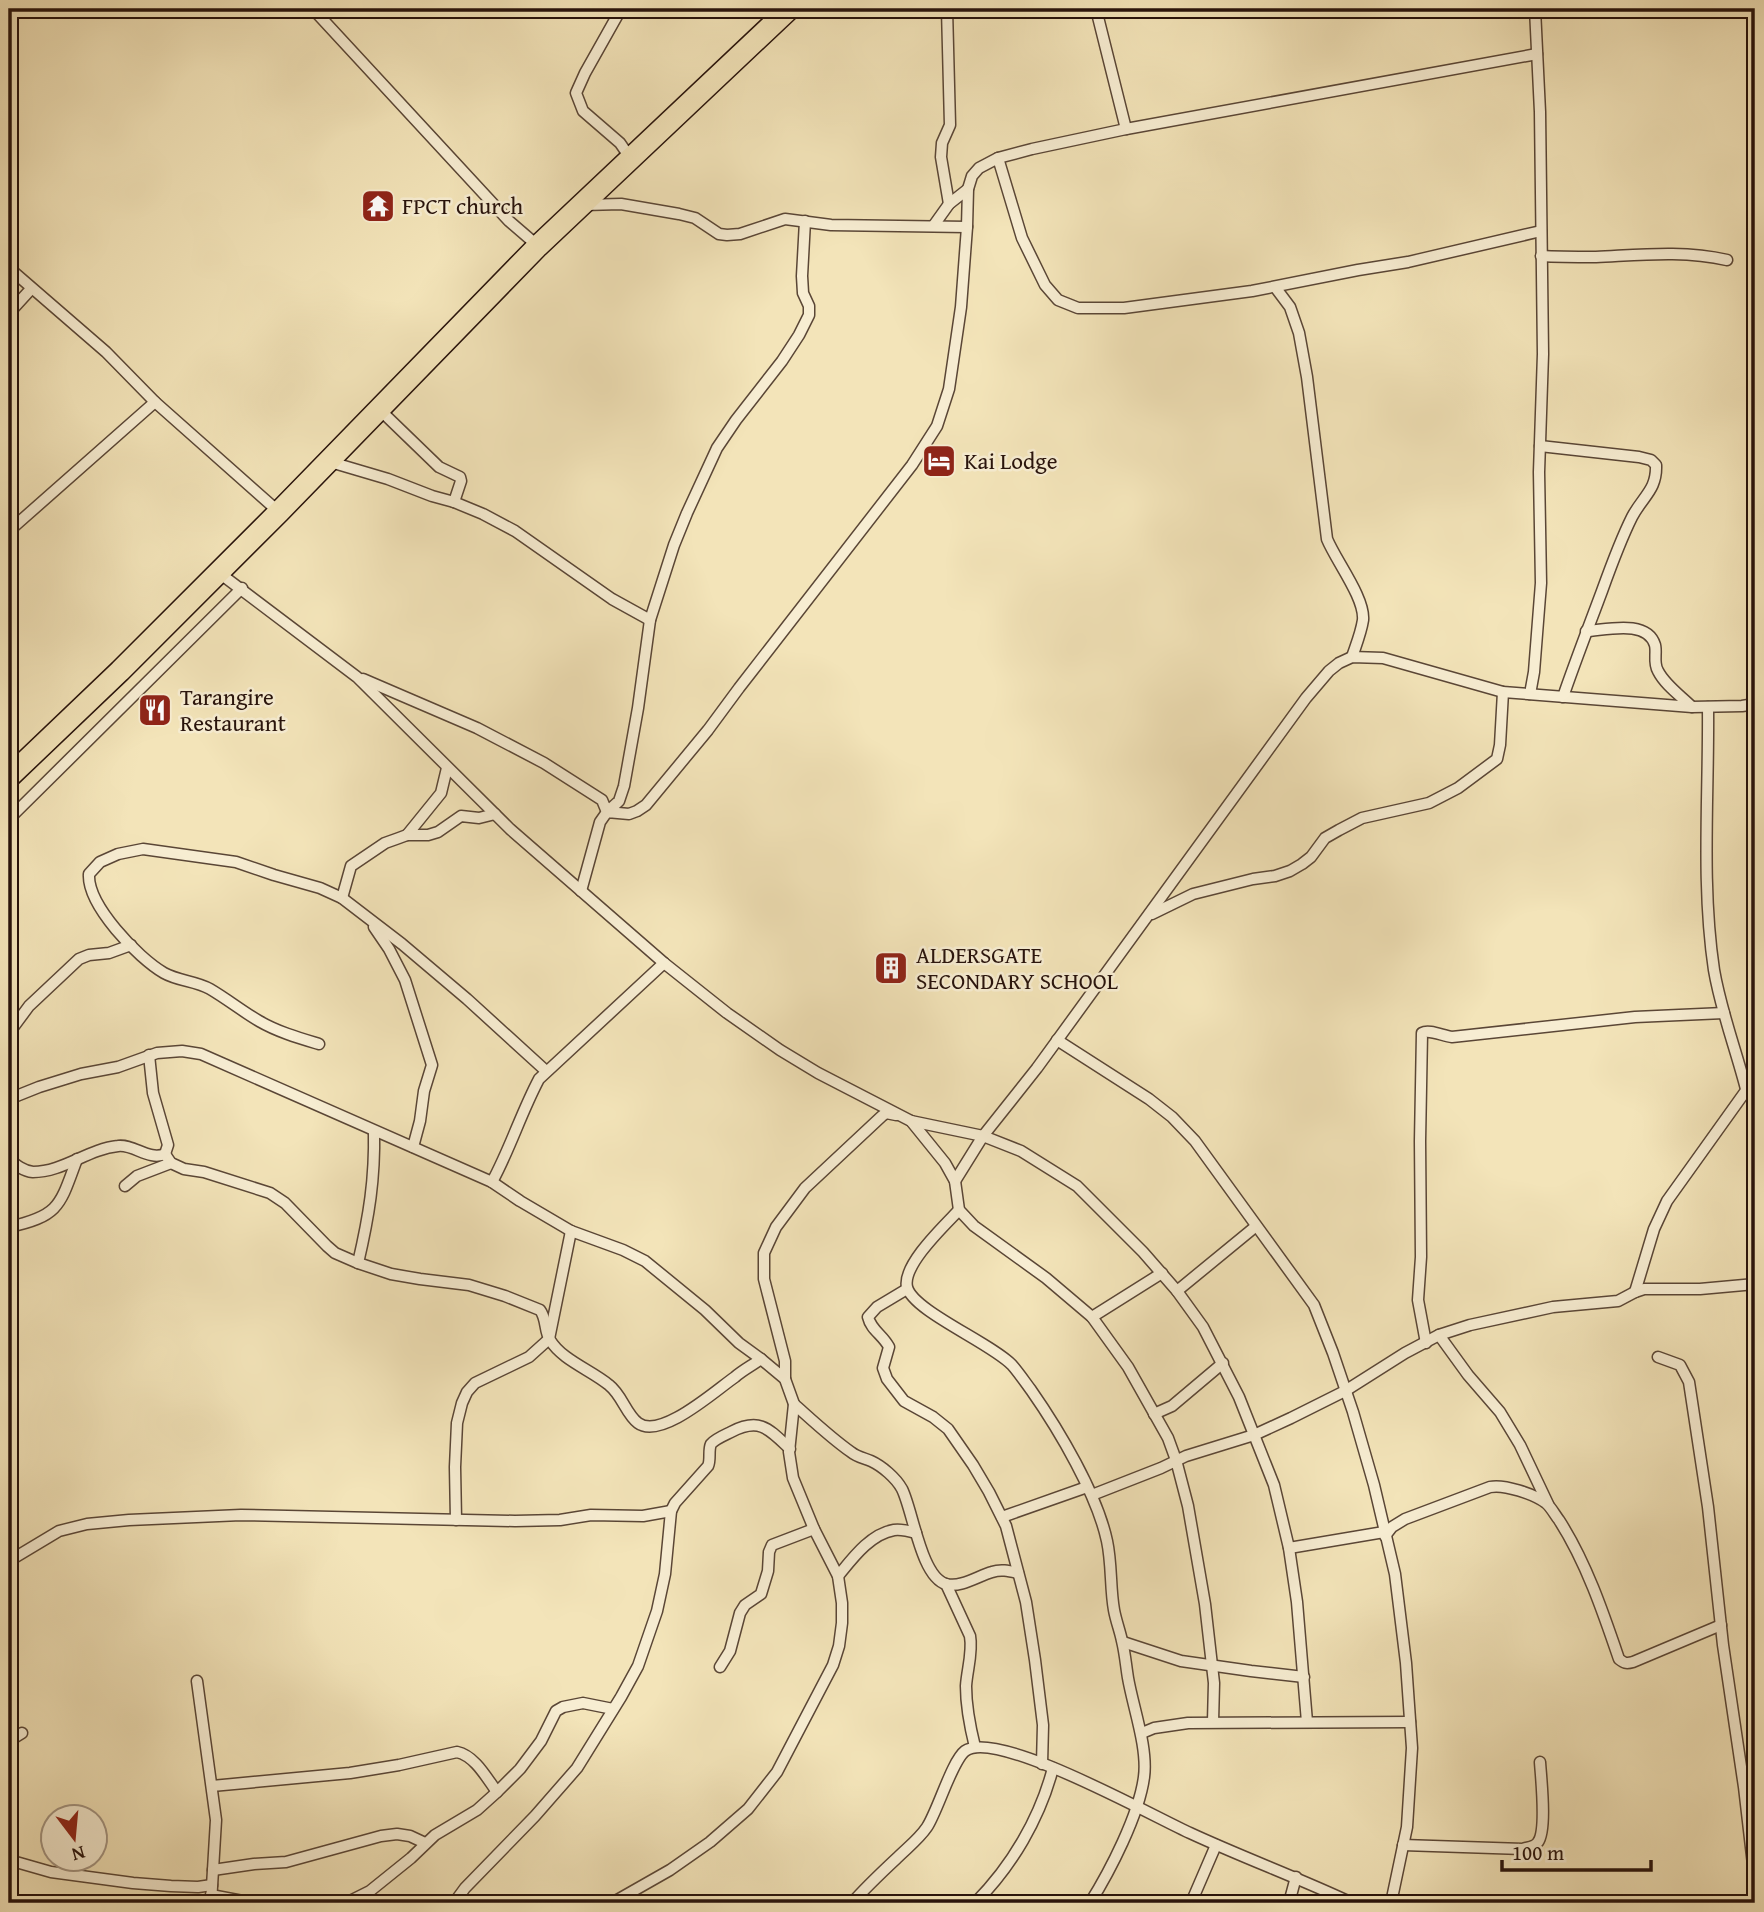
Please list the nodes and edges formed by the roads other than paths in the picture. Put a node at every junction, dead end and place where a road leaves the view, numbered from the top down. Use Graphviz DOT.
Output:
graph roads {
  1 [pos="16,9"];
  2 [pos="313,9"];
  3 [pos="621,9"];
  4 [pos="789,9"];
  5 [pos="947,9"];
  6 [pos="1096,9"];
  7 [pos="1535,9"];
  8 [pos="9,17"];
  9 [pos="1537,54"];
  10 [pos="1126,129"];
  11 [pos="998,158"];
  12 [pos="631,159"];
  13 [pos="968,189"];
  14 [pos="949,204"];
  15 [pos="580,205"];
  16 [pos="805,221"];
  17 [pos="934,225"];
  18 [pos="967,227"];
  19 [pos="1541,231"];
  20 [pos="538,246"];
  21 [pos="1541,256"];
  22 [pos="1727,260"];
  23 [pos="9,268"];
  24 [pos="1275,287"];
  25 [pos="31,289"];
  26 [pos="9,313"];
  27 [pos="155,402"];
  28 [pos="379,409"];
  29 [pos="1540,446"];
  30 [pos="327,461"];
  31 [pos="454,502"];
  32 [pos="278,512"];
  33 [pos="9,531"];
  34 [pos="218,572"];
  35 [pos="242,588"];
  36 [pos="650,620"];
  37 [pos="1586,631"];
  38 [pos="1352,657"];
  39 [pos="356,677"];
  40 [pos="1503,692"];
  41 [pos="1530,694"];
  42 [pos="1563,697"];
  43 [pos="1755,704"];
  44 [pos="1692,707"];
  45 [pos="1709,707"];
  46 [pos="447,768"];
  47 [pos="9,777"];
  48 [pos="607,812"];
  49 [pos="495,814"];
  50 [pos="9,818"];
  51 [pos="407,835"];
  52 [pos="581,891"];
  53 [pos="342,898"];
  54 [pos="367,917"];
  55 [pos="1147,917"];
  56 [pos="131,945"];
  57 [pos="664,963"];
  58 [pos="1724,1013"];
  59 [pos="9,1033"];
  60 [pos="1058,1040"];
  61 [pos="319,1044"];
  62 [pos="149,1055"];
  63 [pos="545,1071"];
  64 [pos="1755,1078"];
  65 [pos="1746,1090"];
  66 [pos="9,1098"];
  67 [pos="911,1121"];
  68 [pos="374,1131"];
  69 [pos="983,1136"];
  70 [pos="413,1147"];
  71 [pos="9,1159"];
  72 [pos="77,1159"];
  73 [pos="168,1159"];
  74 [pos="956,1181"];
  75 [pos="492,1182"];
  76 [pos="125,1186"];
  77 [pos="959,1210"];
  78 [pos="9,1227"];
  79 [pos="1255,1227"];
  80 [pos="571,1231"];
  81 [pos="358,1262"];
  82 [pos="1162,1273"];
  83 [pos="1755,1283"];
  84 [pos="907,1289"];
  85 [pos="1177,1291"];
  86 [pos="1635,1292"];
  87 [pos="1093,1317"];
  88 [pos="1439,1335"];
  89 [pos="549,1339"];
  90 [pos="1426,1343"];
  91 [pos="1658,1357"];
  92 [pos="761,1359"];
  93 [pos="1223,1363"];
  94 [pos="785,1379"];
  95 [pos="1345,1391"];
  96 [pos="794,1404"];
  97 [pos="1154,1414"];
  98 [pos="1254,1435"];
  99 [pos="790,1449"];
  100 [pos="1177,1460"];
  101 [pos="1090,1491"];
  102 [pos="1548,1504"];
  103 [pos="671,1511"];
  104 [pos="1002,1517"];
  105 [pos="456,1520"];
  106 [pos="814,1529"];
  107 [pos="916,1533"];
  108 [pos="1385,1534"];
  109 [pos="1289,1548"];
  110 [pos="9,1561"];
  111 [pos="1018,1573"];
  112 [pos="838,1576"];
  113 [pos="946,1584"];
  114 [pos="1721,1625"];
  115 [pos="1123,1642"];
  116 [pos="1211,1665"];
  117 [pos="720,1667"];
  118 [pos="1304,1676"];
  119 [pos="197,1681"];
  120 [pos="613,1709"];
  121 [pos="1213,1722"];
  122 [pos="1307,1722"];
  123 [pos="1410,1723"];
  124 [pos="22,1733"];
  125 [pos="1142,1733"];
  126 [pos="9,1741"];
  127 [pos="975,1747"];
  128 [pos="1540,1762"];
  129 [pos="1042,1764"];
  130 [pos="1053,1768"];
  131 [pos="212,1786"];
  132 [pos="497,1792"];
  133 [pos="1136,1806"];
  134 [pos="425,1843"];
  135 [pos="1216,1845"];
  136 [pos="1403,1845"];
  137 [pos="9,1860"];
  138 [pos="213,1870"];
  139 [pos="1296,1877"];
  140 [pos="1755,1882"];
  141 [pos="211,1894"];
  142 [pos="253,1903"];
  143 [pos="345,1903"];
  144 [pos="454,1903"];
  145 [pos="611,1903"];
  146 [pos="852,1903"];
  147 [pos="975,1903"];
  148 [pos="1090,1903"];
  149 [pos="1191,1903"];
  150 [pos="1289,1903"];
  151 [pos="1352,1903"];
  152 [pos="1391,1903"];
  1 -- 8 [label="street"];
  2 -- 20 [label="street"];
  3 -- 12 [label="street"];
  4 -- 12 [label="highway"];
  5 -- 14 [label="street"];
  6 -- 10 [label="street"];
  7 -- 9 [label="street"];
  9 -- 10 [label="street"];
  9 -- 19 [label="street"];
  10 -- 11 [label="street"];
  11 -- 13 [label="street"];
  11 -- 24 [label="street"];
  12 -- 15 [label="highway"];
  13 -- 14 [label="street"];
  13 -- 18 [label="street"];
  14 -- 17 [label="street"];
  15 -- 16 [label="street"];
  15 -- 20 [label="highway"];
  16 -- 17 [label="street"];
  16 -- 36 [label="street"];
  17 -- 18 [label="street"];
  18 -- 48 [label="street"];
  19 -- 21 [label="street"];
  19 -- 24 [label="street"];
  20 -- 28 [label="highway"];
  21 -- 22 [label="street"];
  21 -- 29 [label="street"];
  23 -- 25 [label="street"];
  24 -- 38 [label="street"];
  25 -- 26 [label="street"];
  25 -- 27 [label="street"];
  27 -- 32 [label="street"];
  27 -- 33 [label="street"];
  28 -- 30 [label="highway"];
  28 -- 31 [label="street"];
  29 -- 37 [label="street"];
  29 -- 41 [label="street"];
  30 -- 31 [label="street"];
  30 -- 32 [label="highway"];
  31 -- 36 [label="street"];
  32 -- 34 [label="highway"];
  34 -- 35 [label="street"];
  34 -- 47 [label="highway"];
  35 -- 39 [label="street"];
  35 -- 50 [label="street"];
  36 -- 48 [label="street"];
  37 -- 42 [label="street"];
  37 -- 44 [label="street"];
  38 -- 40 [label="street"];
  38 -- 55 [label="street"];
  39 -- 46 [label="street"];
  39 -- 48 [label="street"];
  40 -- 41 [label="street"];
  40 -- 55 [label="street"];
  41 -- 42 [label="street"];
  42 -- 44 [label="street"];
  43 -- 45 [label="street"];
  44 -- 45 [label="street"];
  45 -- 58 [label="street"];
  46 -- 49 [label="street"];
  46 -- 51 [label="street"];
  48 -- 52 [label="street"];
  49 -- 51 [label="street"];
  49 -- 52 [label="street"];
  51 -- 53 [label="street"];
  52 -- 57 [label="street"];
  53 -- 54 [label="street"];
  53 -- 56 [label="street"];
  54 -- 63 [label="street"];
  54 -- 70 [label="street"];
  55 -- 60 [label="street"];
  56 -- 59 [label="street"];
  56 -- 61 [label="street"];
  57 -- 63 [label="street"];
  57 -- 67 [label="street"];
  58 -- 65 [label="street"];
  58 -- 90 [label="street"];
  60 -- 69 [label="street"];
  60 -- 79 [label="street"];
  62 -- 66 [label="street"];
  62 -- 68 [label="street"];
  62 -- 73 [label="street"];
  63 -- 75 [label="street"];
  64 -- 65 [label="street"];
  65 -- 86 [label="street"];
  67 -- 69 [label="street"];
  67 -- 74 [label="street"];
  67 -- 94 [label="street"];
  68 -- 70 [label="street"];
  68 -- 81 [label="street"];
  69 -- 74 [label="street"];
  69 -- 82 [label="street"];
  70 -- 75 [label="street"];
  71 -- 72 [label="street"];
  72 -- 73 [label="street"];
  72 -- 78 [label="street"];
  73 -- 76 [label="street"];
  73 -- 81 [label="street"];
  74 -- 77 [label="street"];
  75 -- 80 [label="street"];
  77 -- 84 [label="street"];
  77 -- 87 [label="street"];
  79 -- 85 [label="street"];
  79 -- 95 [label="street"];
  80 -- 89 [label="street"];
  80 -- 92 [label="street"];
  81 -- 89 [label="street"];
  82 -- 85 [label="street"];
  82 -- 87 [label="street"];
  83 -- 86 [label="street"];
  84 -- 101 [label="street"];
  84 -- 104 [label="street"];
  85 -- 93 [label="street"];
  86 -- 88 [label="street"];
  87 -- 97 [label="street"];
  88 -- 90 [label="street"];
  88 -- 102 [label="street"];
  89 -- 92 [label="street"];
  89 -- 105 [label="street"];
  90 -- 95 [label="street"];
  91 -- 114 [label="street"];
  92 -- 94 [label="street"];
  93 -- 97 [label="street"];
  93 -- 98 [label="street"];
  94 -- 96 [label="street"];
  95 -- 98 [label="street"];
  95 -- 108 [label="street"];
  96 -- 99 [label="street"];
  96 -- 107 [label="street"];
  97 -- 100 [label="street"];
  98 -- 100 [label="street"];
  98 -- 109 [label="street"];
  99 -- 103 [label="street"];
  99 -- 106 [label="street"];
  100 -- 101 [label="street"];
  100 -- 116 [label="street"];
  101 -- 104 [label="street"];
  101 -- 115 [label="street"];
  102 -- 108 [label="street"];
  102 -- 114 [label="street"];
  103 -- 105 [label="street"];
  103 -- 120 [label="street"];
  104 -- 111 [label="street"];
  105 -- 110 [label="street"];
  106 -- 112 [label="street"];
  106 -- 117 [label="street"];
  107 -- 112 [label="street"];
  107 -- 113 [label="street"];
  108 -- 109 [label="street"];
  108 -- 123 [label="street"];
  109 -- 118 [label="street"];
  111 -- 113 [label="street"];
  111 -- 129 [label="street"];
  112 -- 145 [label="street"];
  113 -- 127 [label="street"];
  114 -- 140 [label="street"];
  115 -- 116 [label="street"];
  115 -- 125 [label="street"];
  116 -- 118 [label="street"];
  116 -- 121 [label="street"];
  118 -- 122 [label="street"];
  119 -- 131 [label="street"];
  120 -- 132 [label="street"];
  120 -- 144 [label="street"];
  121 -- 122 [label="street"];
  121 -- 125 [label="street"];
  122 -- 123 [label="street"];
  123 -- 136 [label="street"];
  124 -- 126 [label="street"];
  125 -- 133 [label="street"];
  127 -- 129 [label="street"];
  127 -- 146 [label="street"];
  128 -- 136 [label="street"];
  129 -- 130 [label="street"];
  130 -- 133 [label="street"];
  130 -- 147 [label="street"];
  131 -- 132 [label="street"];
  131 -- 138 [label="street"];
  132 -- 134 [label="street"];
  133 -- 135 [label="street"];
  133 -- 148 [label="street"];
  134 -- 138 [label="street"];
  134 -- 143 [label="street"];
  135 -- 139 [label="street"];
  135 -- 149 [label="street"];
  136 -- 152 [label="street"];
  137 -- 141 [label="street"];
  138 -- 141 [label="street"];
  139 -- 150 [label="street"];
  139 -- 151 [label="street"];
  141 -- 142 [label="street"];
}
